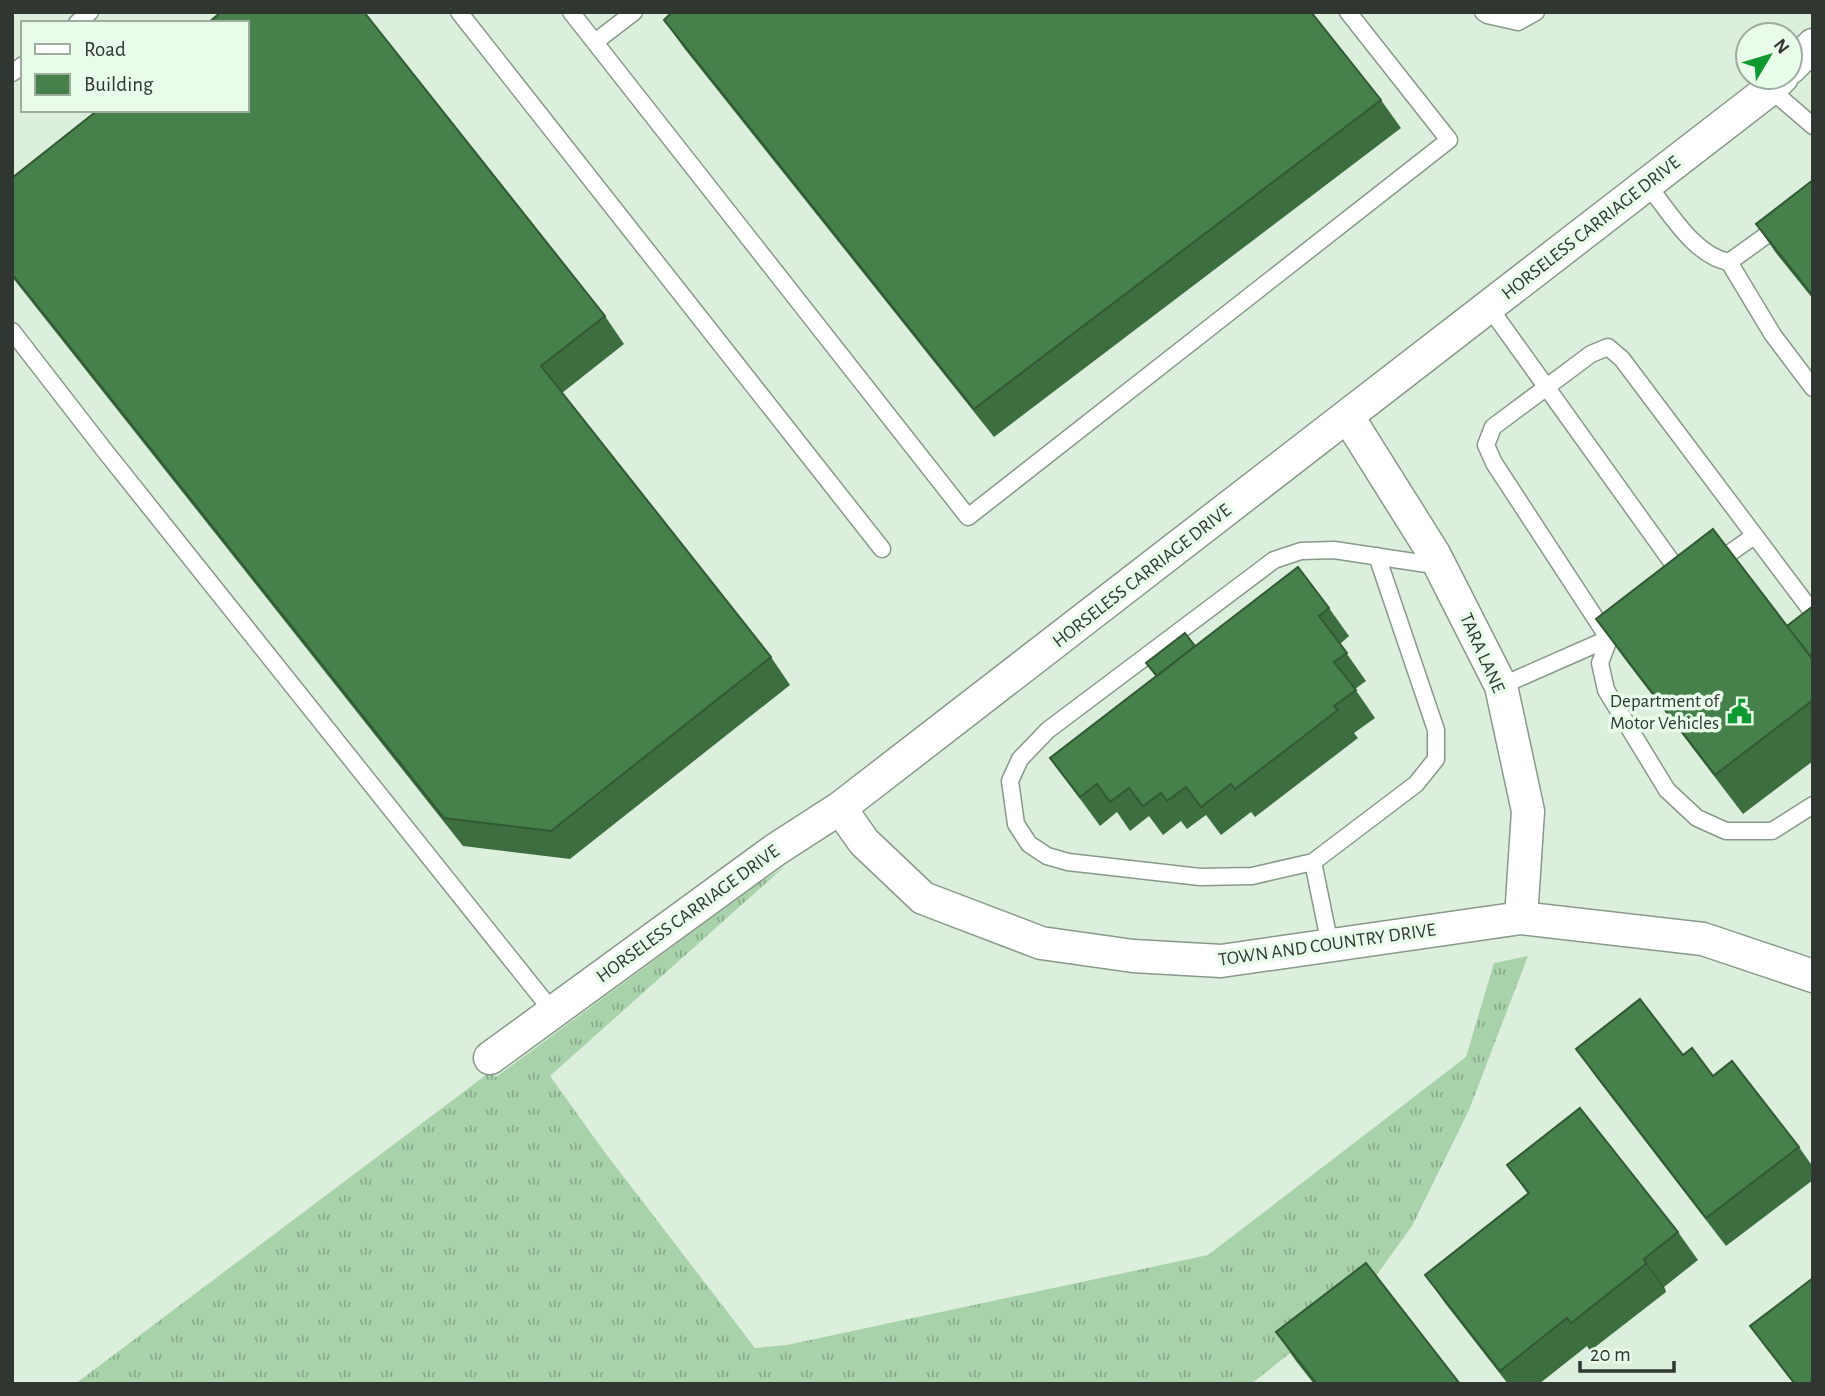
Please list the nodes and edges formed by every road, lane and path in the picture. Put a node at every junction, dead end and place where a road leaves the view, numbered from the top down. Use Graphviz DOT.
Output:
graph roads {
  1 [pos="459,12"];
  2 [pos="571,12"];
  3 [pos="634,12"];
  4 [pos="1348,12"];
  5 [pos="1483,12"];
  6 [pos="1536,12"];
  7 [pos="595,42"];
  8 [pos="1765,91"];
  9 [pos="1790,91"];
  10 [pos="1813,126"];
  11 [pos="1647,184"];
  12 [pos="1791,215"];
  13 [pos="1729,262"];
  14 [pos="1489,307"];
  15 [pos="12,331"];
  16 [pos="1813,388"];
  17 [pos="1546,389"];
  18 [pos="1348,417"];
  19 [pos="1754,536"];
  20 [pos="883,549"];
  21 [pos="1377,556"];
  22 [pos="1441,566"];
  23 [pos="1813,613"];
  24 [pos="1615,635"];
  25 [pos="1500,686"];
  26 [pos="1813,804"];
  27 [pos="840,808"];
  28 [pos="1313,862"];
  29 [pos="1521,918"];
  30 [pos="1331,945"];
  31 [pos="1813,976"];
  32 [pos="553,1013"];
  33 [pos="491,1058"];
  1 -- 20 [label="lane"];
  2 -- 7 [label="lane"];
  3 -- 7 [label="lane"];
  4 -- 7 [label="lane"];
  5 -- 6 [label="lane"];
  8 -- 11 [label="street, HORSELESS CARRIAGE DRIVE"];
  9 -- 10 [label="lane"];
  11 -- 13 [label="lane"];
  11 -- 14 [label="street, HORSELESS CARRIAGE DRIVE"];
  12 -- 13 [label="lane"];
  13 -- 16 [label="lane"];
  14 -- 17 [label="lane"];
  14 -- 18 [label="street, HORSELESS CARRIAGE DRIVE"];
  15 -- 32 [label="lane"];
  17 -- 19 [label="lane"];
  17 -- 19 [label="lane"];
  17 -- 24 [label="lane"];
  18 -- 22 [label="street, TARA LANE"];
  18 -- 27 [label="street, HORSELESS CARRIAGE DRIVE"];
  19 -- 23 [label="lane"];
  21 -- 22 [label="lane"];
  21 -- 28 [label="lane"];
  21 -- 28 [label="lane"];
  22 -- 25 [label="street, TARA LANE"];
  24 -- 25 [label="lane"];
  24 -- 26 [label="lane"];
  25 -- 29 [label="street, TARA LANE"];
  27 -- 30 [label="street, TOWN AND COUNTRY DRIVE"];
  27 -- 32 [label="street, HORSELESS CARRIAGE DRIVE"];
  28 -- 30 [label="lane"];
  29 -- 30 [label="street, TOWN AND COUNTRY DRIVE"];
  29 -- 31 [label="street, TOWN AND COUNTRY DRIVE"];
  32 -- 33 [label="street, HORSELESS CARRIAGE DRIVE"];
}
